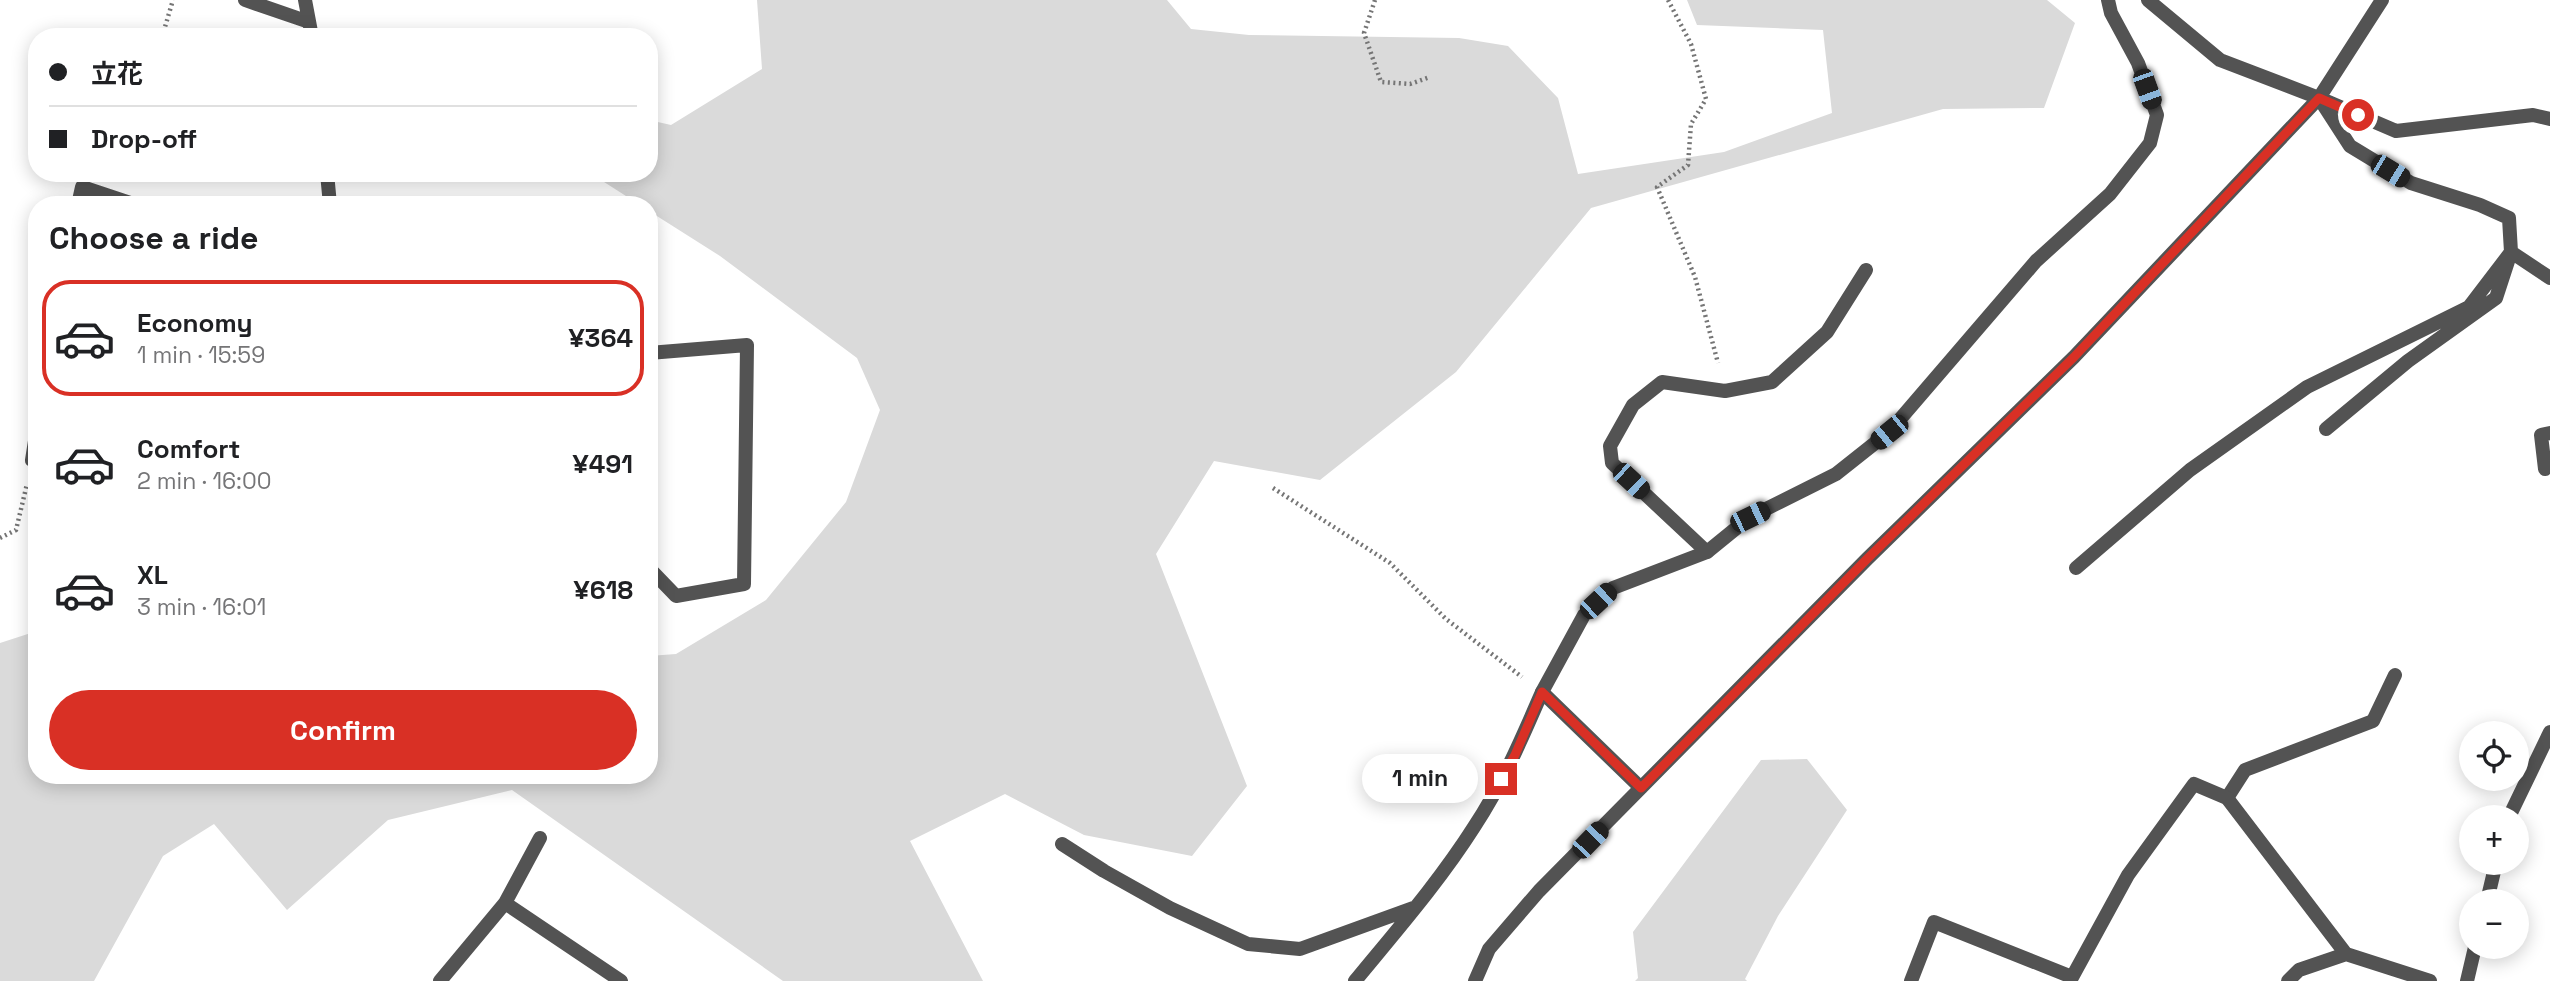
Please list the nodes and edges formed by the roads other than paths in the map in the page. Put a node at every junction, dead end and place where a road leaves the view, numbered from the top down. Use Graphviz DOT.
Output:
graph roads {
  1 [pos="245,0"];
  2 [pos="305,0"];
  3 [pos="2108,0"];
  4 [pos="2148,0"];
  5 [pos="2382,0"];
  6 [pos="309,28"];
  7 [pos="311,28"];
  8 [pos="2319,98"];
  9 [pos="2550,119"];
  10 [pos="80,196"];
  11 [pos="109,196"];
  12 [pos="2511,252"];
  13 [pos="1866,270"];
  14 [pos="2550,278"];
  15 [pos="658,352"];
  16 [pos="2326,429"];
  17 [pos="2550,433"];
  18 [pos="2545,469"];
  19 [pos="1707,552"];
  20 [pos="2076,568"];
  21 [pos="658,577"];
  22 [pos="2395,675"];
  23 [pos="1542,692"];
  24 [pos="2550,732"];
  25 [pos="1641,788"];
  26 [pos="2227,798"];
  27 [pos="2516,805"];
  28 [pos="540,838"];
  29 [pos="1062,844"];
  30 [pos="505,903"];
  31 [pos="1415,907"];
  32 [pos="2347,954"];
  33 [pos="2472,959"];
  34 [pos="2071,979"];
  35 [pos="440,981"];
  36 [pos="621,981"];
  37 [pos="1354,981"];
  38 [pos="1475,981"];
  39 [pos="1911,981"];
  40 [pos="2288,981"];
  41 [pos="2430,981"];
  42 [pos="2467,981"];
  1 -- 6 [label="street"];
  2 -- 7 [label="street"];
  3 -- 19 [label="street"];
  4 -- 8 [label="street"];
  5 -- 8 [label="street"];
  8 -- 9 [label="street"];
  8 -- 12 [label="street"];
  8 -- 25 [label="street"];
  10 -- 11 [label="street"];
  12 -- 14 [label="street"];
  12 -- 16 [label="street"];
  12 -- 20 [label="street"];
  13 -- 19 [label="street"];
  15 -- 21 [label="street"];
  17 -- 18 [label="street"];
  19 -- 23 [label="street"];
  22 -- 26 [label="street"];
  23 -- 25 [label="street"];
  23 -- 31 [label="street"];
  24 -- 27 [label="street"];
  25 -- 38 [label="street"];
  26 -- 32 [label="street"];
  26 -- 34 [label="street"];
  28 -- 30 [label="street"];
  29 -- 31 [label="street"];
  30 -- 35 [label="street"];
  30 -- 36 [label="street"];
  31 -- 37 [label="street"];
  32 -- 40 [label="street"];
  32 -- 41 [label="street"];
  33 -- 42 [label="street"];
  34 -- 39 [label="street"];
}
